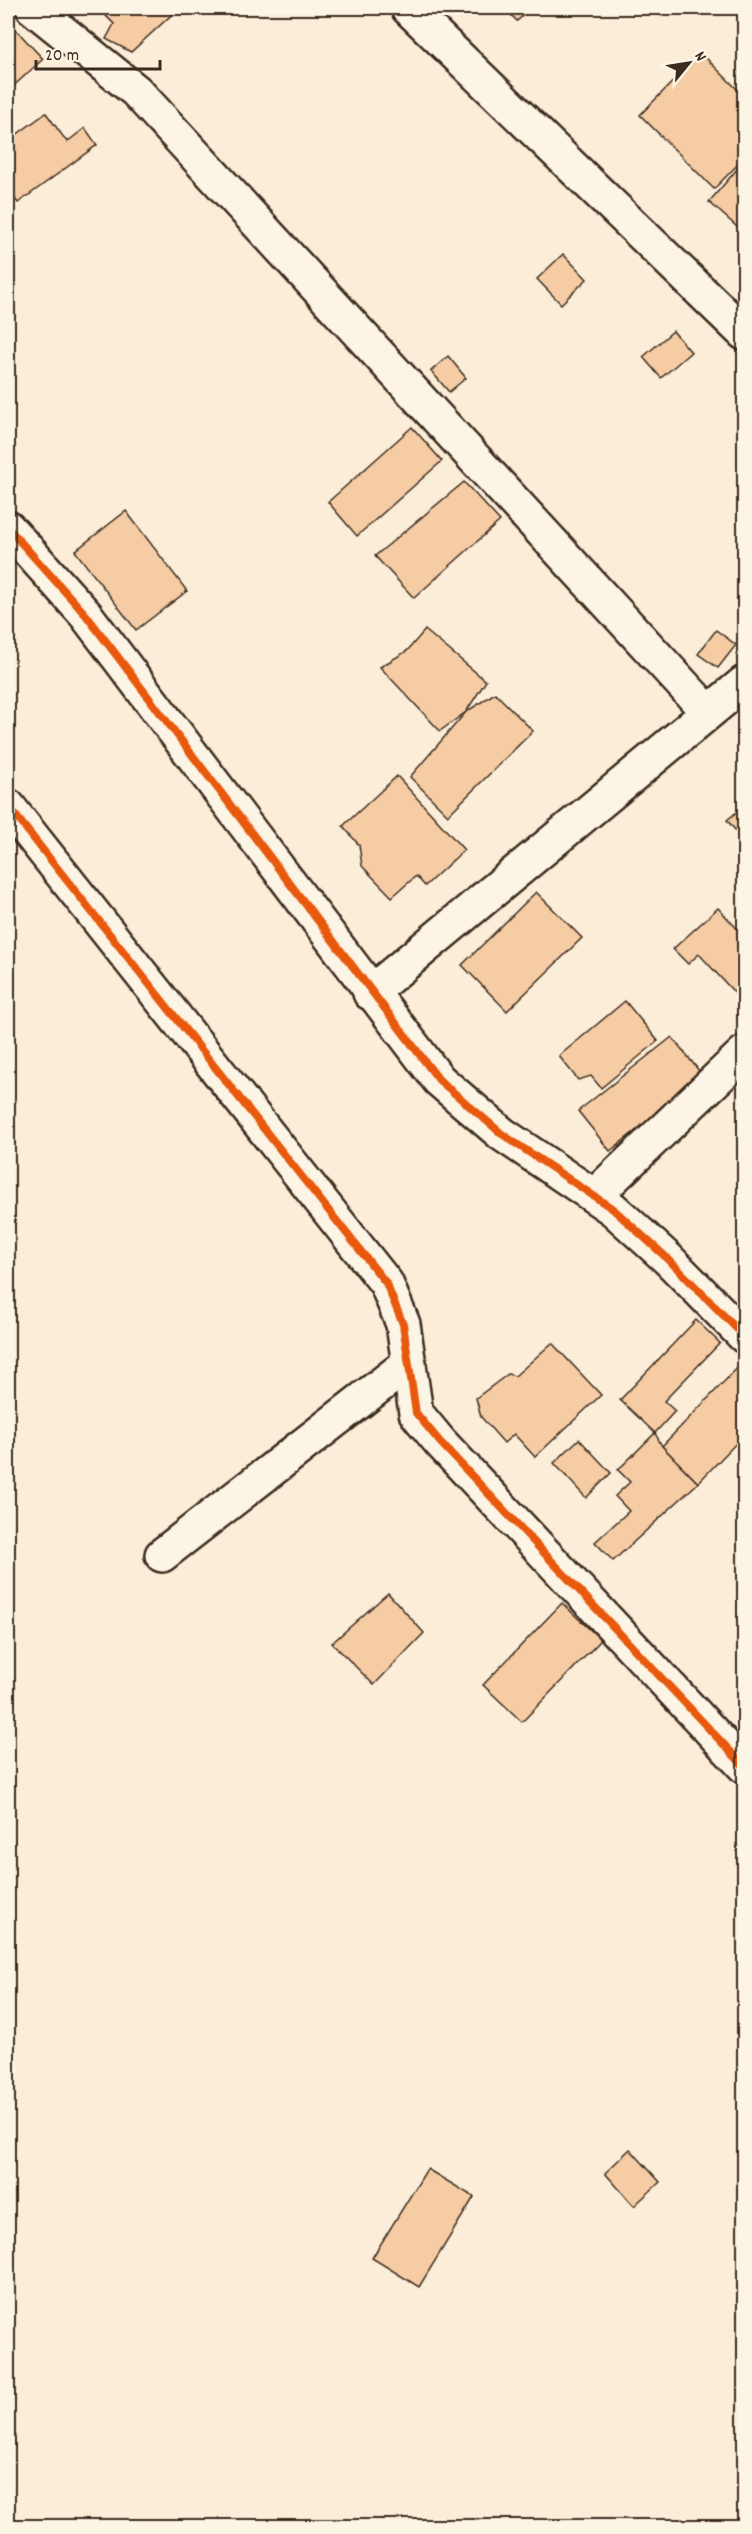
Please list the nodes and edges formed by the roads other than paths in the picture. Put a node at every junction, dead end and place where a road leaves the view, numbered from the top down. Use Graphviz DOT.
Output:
graph roads {
  1 [pos="33,8"];
  2 [pos="408,8"];
  3 [pos="744,333"];
  4 [pos="8,528"];
  5 [pos="744,683"];
  6 [pos="708,711"];
  7 [pos="8,806"];
  8 [pos="370,993"];
  9 [pos="744,1053"];
  10 [pos="594,1196"];
  11 [pos="744,1336"];
  12 [pos="409,1363"];
  13 [pos="162,1555"];
  14 [pos="744,1766"];
  1 -- 6 [label="street"];
  2 -- 3 [label="street"];
  4 -- 8 [label="street"];
  5 -- 6 [label="street"];
  6 -- 8 [label="street"];
  7 -- 12 [label="street"];
  8 -- 10 [label="street"];
  9 -- 10 [label="street"];
  10 -- 11 [label="street"];
  12 -- 13 [label="street"];
  12 -- 14 [label="street"];
}
